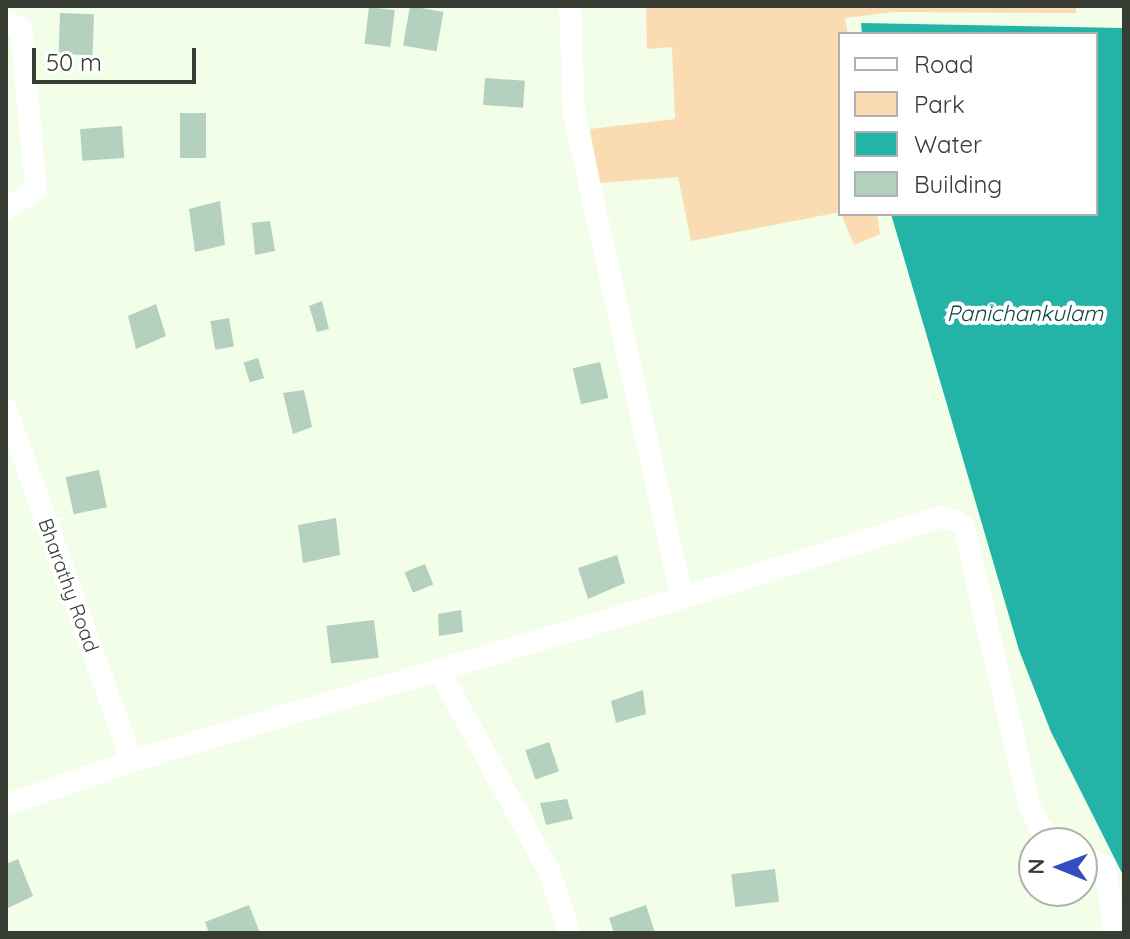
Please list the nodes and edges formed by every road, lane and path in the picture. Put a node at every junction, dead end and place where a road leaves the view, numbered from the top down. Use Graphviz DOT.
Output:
graph roads {
  1 [pos="570,6"];
  2 [pos="6,21"];
  3 [pos="6,209"];
  4 [pos="6,409"];
  5 [pos="682,598"];
  6 [pos="439,670"];
  7 [pos="132,761"];
  8 [pos="6,805"];
  9 [pos="1040,827"];
  10 [pos="1098,863"];
  11 [pos="570,933"];
  12 [pos="1115,933"];
  1 -- 5 [label="street"];
  2 -- 3 [label="street"];
  4 -- 7 [label="street, Bharathy Road"];
  5 -- 6 [label="street"];
  5 -- 9 [label="street"];
  6 -- 7 [label="street"];
  6 -- 11 [label="street"];
  7 -- 8 [label="street"];
  10 -- 12 [label="street"];
}
